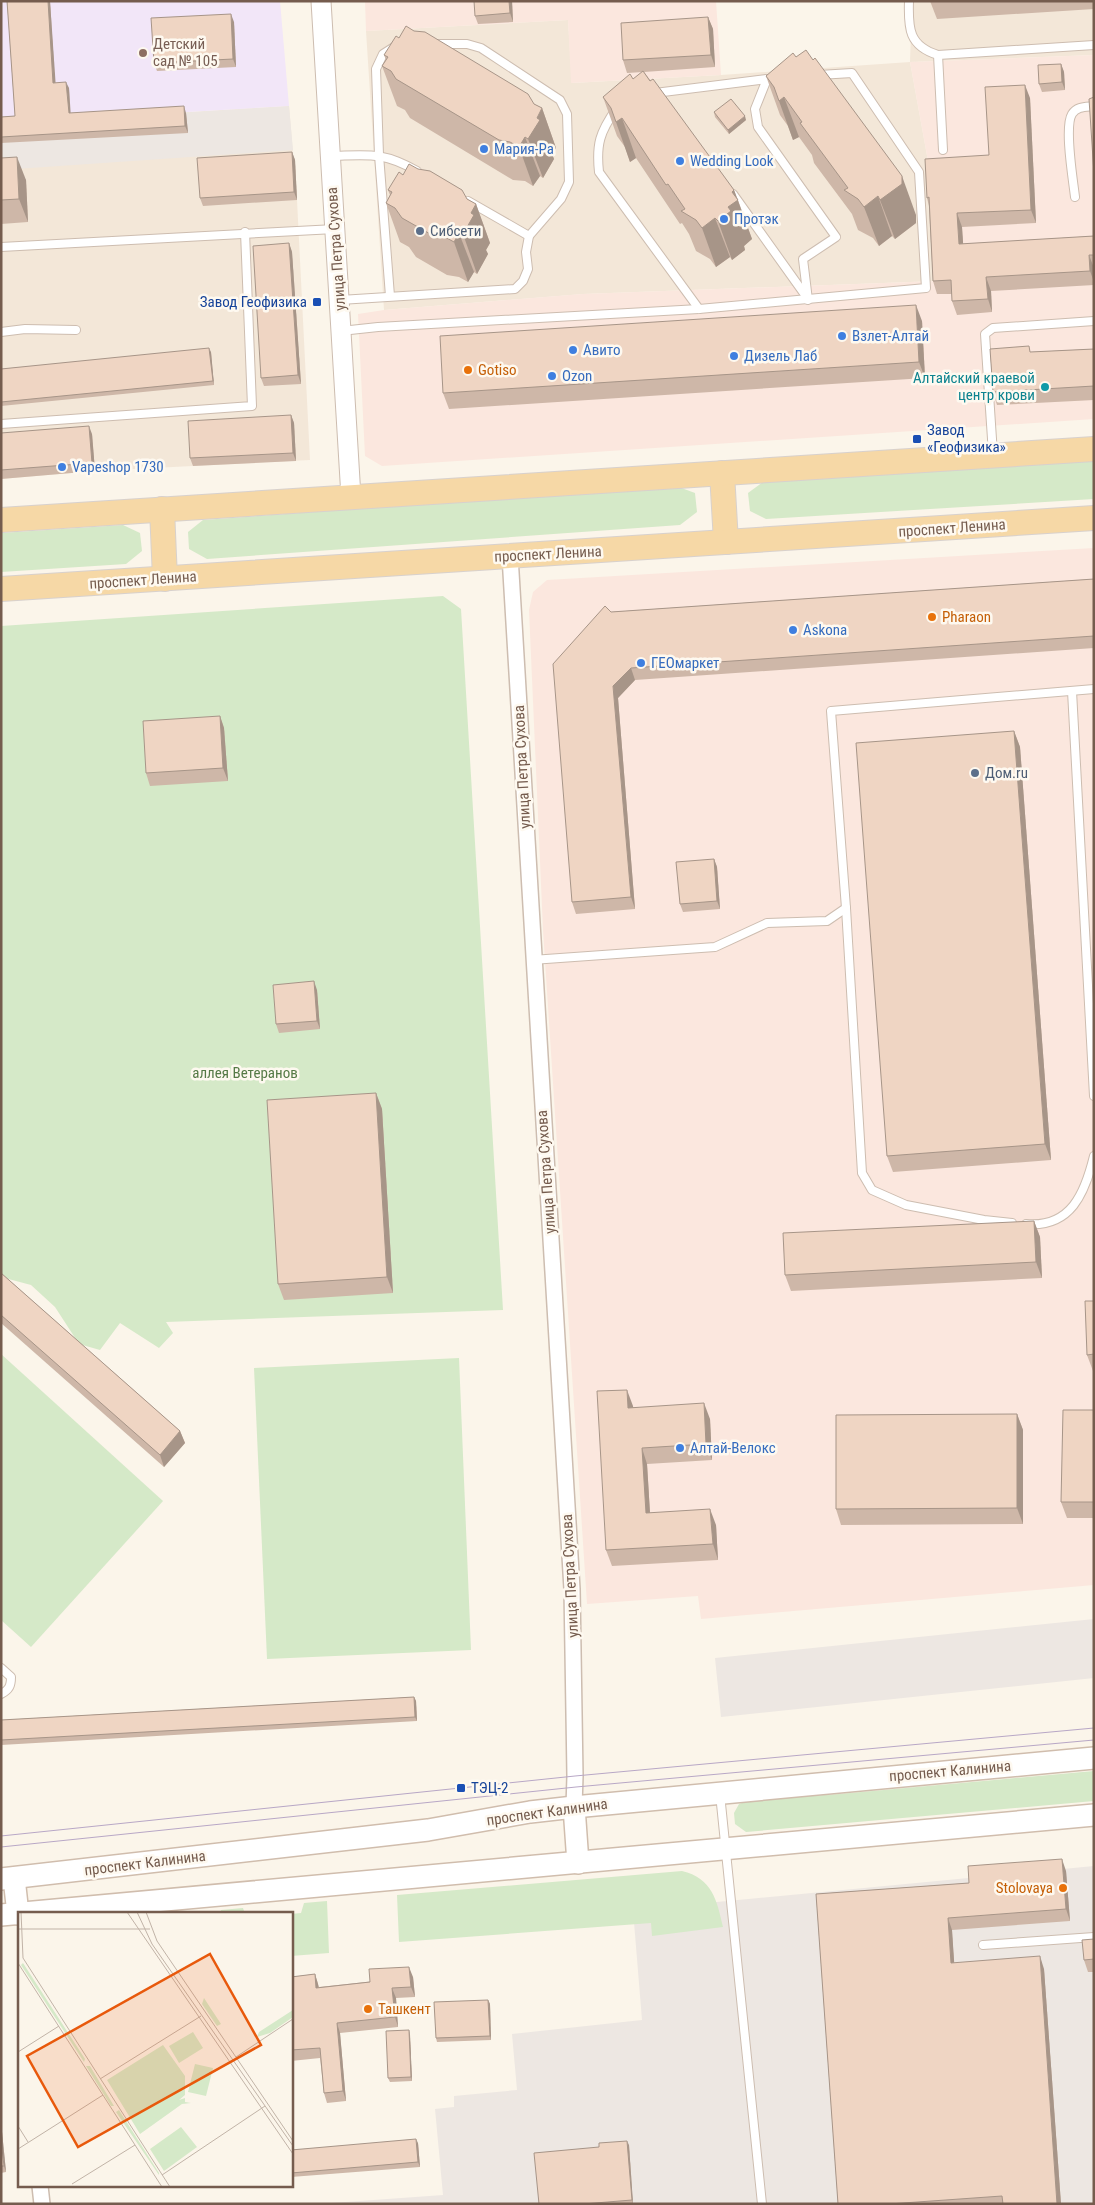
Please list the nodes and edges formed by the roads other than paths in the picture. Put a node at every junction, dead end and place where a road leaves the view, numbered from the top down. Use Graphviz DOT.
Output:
graph roads {
  1 [pos="321,1"];
  2 [pos="909,1"];
  3 [pos="428,44"];
  4 [pos="398,45"];
  5 [pos="1094,45"];
  6 [pos="938,55"];
  7 [pos="814,76"];
  8 [pos="786,78"];
  9 [pos="768,79"];
  10 [pos="620,103"];
  11 [pos="666,103"];
  12 [pos="1094,106"];
  13 [pos="943,150"];
  14 [pos="379,155"];
  15 [pos="330,156"];
  16 [pos="423,174"];
  17 [pos="729,188"];
  18 [pos="1075,197"];
  19 [pos="463,198"];
  20 [pos="335,229"];
  21 [pos="245,232"];
  22 [pos="529,236"];
  23 [pos="1,247"];
  24 [pos="390,296"];
  25 [pos="339,300"];
  26 [pos="808,300"];
  27 [pos="698,309"];
  28 [pos="1094,322"];
  29 [pos="76,330"];
  30 [pos="341,331"];
  31 [pos="1,332"];
  32 [pos="1,424"];
  33 [pos="1094,449"];
  34 [pos="993,455"];
  35 [pos="722,473"];
  36 [pos="351,497"];
  37 [pos="162,509"];
  38 [pos="1094,518"];
  39 [pos="1,520"];
  40 [pos="726,542"];
  41 [pos="510,556"];
  42 [pos="164,579"];
  43 [pos="1,590"];
  44 [pos="1094,690"];
  45 [pos="1072,691"];
  46 [pos="846,908"];
  47 [pos="532,960"];
  48 [pos="1094,1096"];
  49 [pos="1094,1156"];
  50 [pos="1,1668"];
  51 [pos="1,1694"];
  52 [pos="1094,1758"];
  53 [pos="720,1792"];
  54 [pos="575,1797"];
  55 [pos="1094,1815"];
  56 [pos="725,1849"];
  57 [pos="578,1863"];
  58 [pos="7,1878"];
  59 [pos="75,1912"];
  60 [pos="13,1918"];
  61 [pos="1094,1937"];
  62 [pos="983,1945"];
  63 [pos="40,2188"];
  64 [pos="42,2204"];
  65 [pos="762,2204"];
  1 -- 15 [label="street, улица Петра Сухова"];
  2 -- 6 [label="lane"];
  3 -- 22 [label="lane"];
  4 -- 14 [label="lane"];
  5 -- 6 [label="lane"];
  6 -- 13 [label="lane"];
  7 -- 26 [label="lane"];
  8 -- 9 [label="lane"];
  9 -- 11 [label="lane"];
  9 -- 26 [label="lane"];
  10 -- 27 [label="lane"];
  12 -- 18 [label="lane"];
  14 -- 15 [label="lane"];
  14 -- 16 [label="lane"];
  14 -- 24 [label="lane"];
  15 -- 20 [label="street, улица Петра Сухова"];
  17 -- 26 [label="lane"];
  19 -- 22 [label="lane"];
  20 -- 21 [label="lane"];
  20 -- 25 [label="street, улица Петра Сухова"];
  21 -- 23 [label="lane"];
  21 -- 32 [label="lane"];
  22 -- 24 [label="lane"];
  24 -- 25 [label="lane"];
  25 -- 30 [label="street, улица Петра Сухова"];
  26 -- 27 [label="lane"];
  27 -- 30 [label="lane"];
  28 -- 34 [label="lane"];
  29 -- 31 [label="lane"];
  30 -- 36 [label="street, улица Петра Сухова"];
  33 -- 34 [label="main road"];
  34 -- 35 [label="main road"];
  35 -- 36 [label="main road"];
  35 -- 40 [label="main road"];
  36 -- 37 [label="main road"];
  37 -- 39 [label="main road"];
  37 -- 42 [label="main road"];
  38 -- 40 [label="main road, проспект Ленина"];
  40 -- 41 [label="main road, проспект Ленина"];
  41 -- 42 [label="main road, проспект Ленина"];
  41 -- 47 [label="street, улица Петра Сухова"];
  42 -- 43 [label="main road, проспект Ленина"];
  44 -- 45 [label="lane"];
  45 -- 46 [label="lane"];
  45 -- 48 [label="lane"];
  46 -- 47 [label="lane"];
  46 -- 49 [label="lane"];
  47 -- 54 [label="street, улица Петра Сухова"];
  50 -- 51 [label="lane"];
  52 -- 53 [label="main road, проспект Калинина"];
  53 -- 54 [label="main road, проспект Калинина"];
  53 -- 56 [label="lane"];
  54 -- 57 [label="main road"];
  54 -- 58 [label="main road, проспект Калинина"];
  55 -- 56 [label="main road"];
  56 -- 57 [label="main road"];
  56 -- 65 [label="lane"];
  57 -- 59 [label="main road"];
  58 -- 60 [label="main road"];
  61 -- 62 [label="lane"];
  63 -- 64 [label="street"];
}
